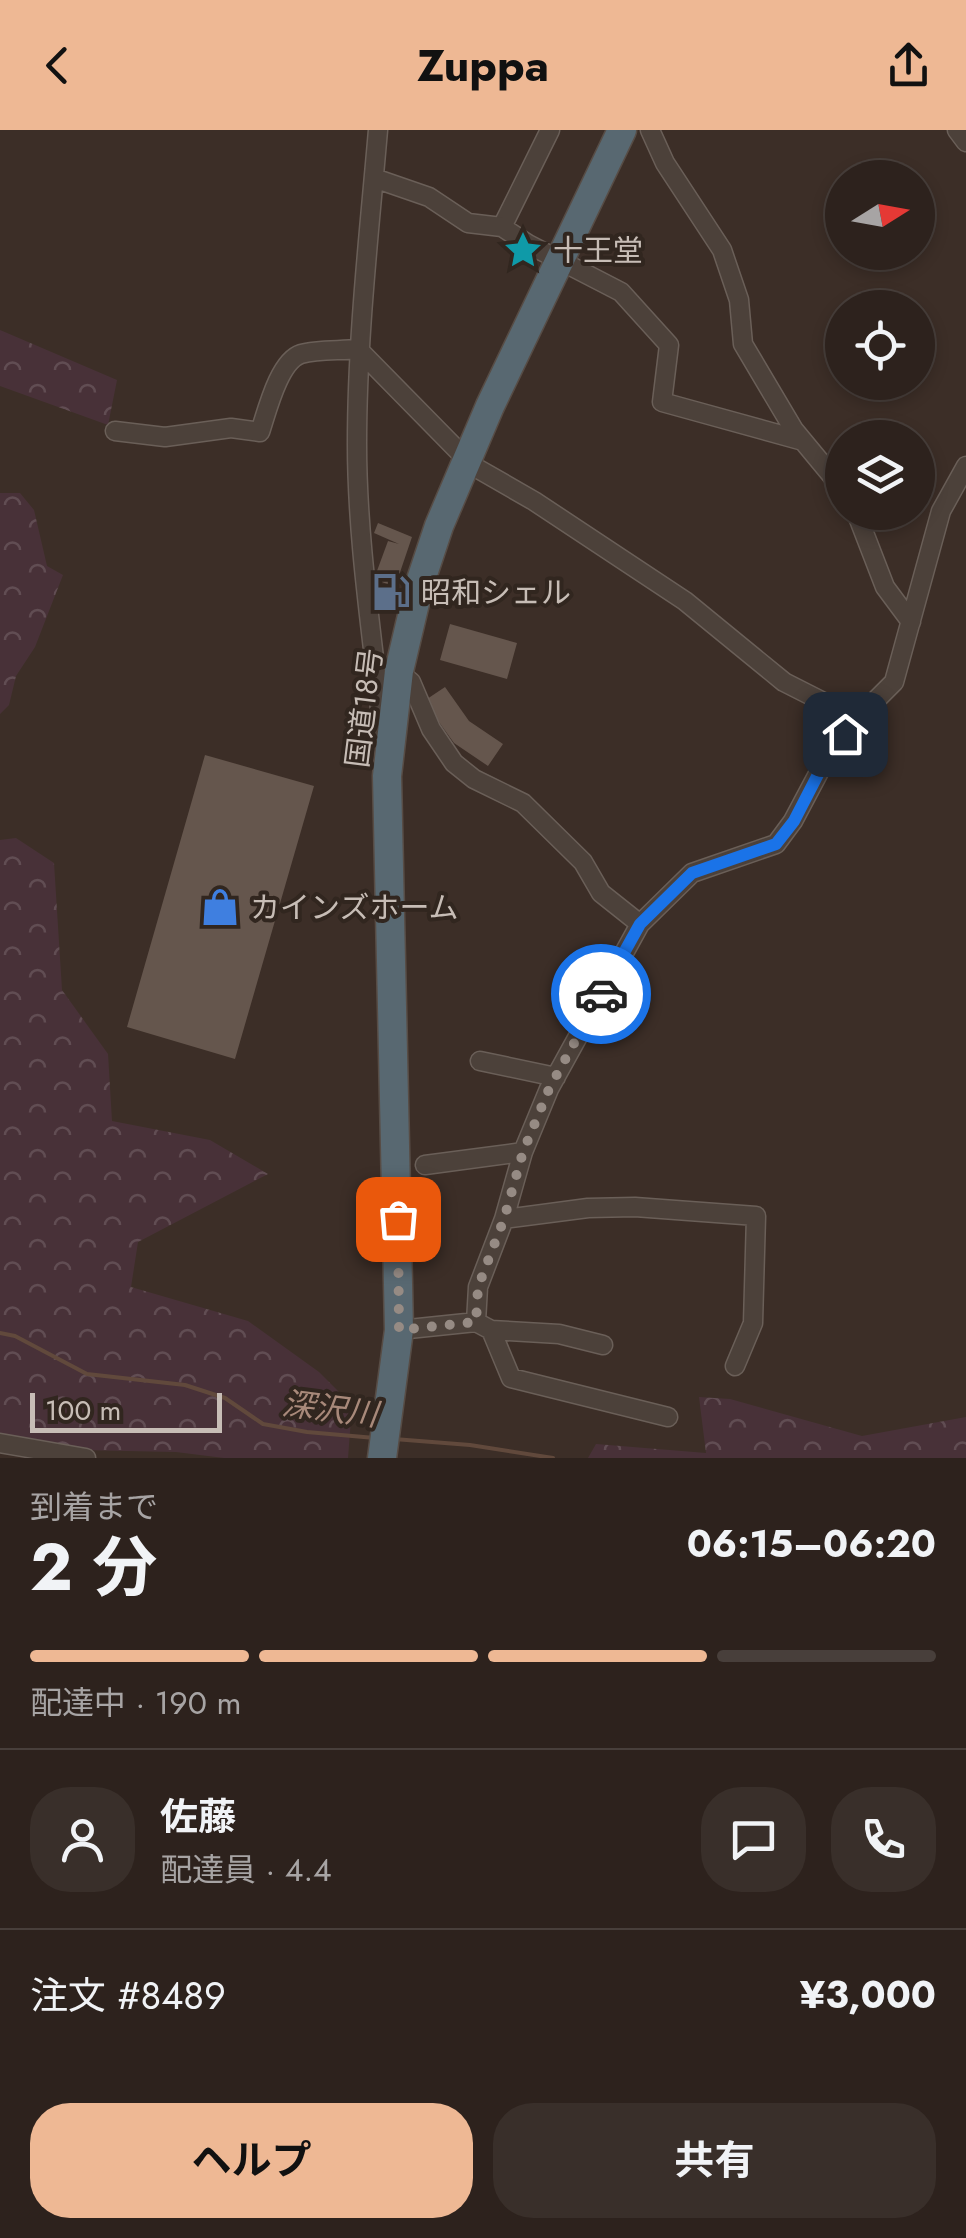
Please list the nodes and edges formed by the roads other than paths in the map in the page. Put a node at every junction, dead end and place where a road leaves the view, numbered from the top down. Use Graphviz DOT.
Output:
graph roads {
  1 [pos="378,130"];
  2 [pos="550,130"];
  3 [pos="622,130"];
  4 [pos="650,130"];
  5 [pos="957,130"];
  6 [pos="966,142"];
  7 [pos="374,178"];
  8 [pos="502,227"];
  9 [pos="559,261"];
  10 [pos="358,350"];
  11 [pos="115,430"];
  12 [pos="804,441"];
  13 [pos="466,460"];
  14 [pos="966,466"];
  15 [pos="825,467"];
  16 [pos="863,530"];
  17 [pos="911,622"];
  18 [pos="374,654"];
  19 [pos="399,671"];
  20 [pos="857,719"];
  21 [pos="389,740"];
  22 [pos="640,924"];
  23 [pos="480,1061"];
  24 [pos="556,1077"];
  25 [pos="523,1152"];
  26 [pos="425,1165"];
  27 [pos="504,1219"];
  28 [pos="483,1326"];
  29 [pos="399,1334"];
  30 [pos="603,1344"];
  31 [pos="734,1366"];
  32 [pos="668,1417"];
  33 [pos="0,1442"];
  34 [pos="86,1458"];
  35 [pos="382,1458"];
  1 -- 7 [label="street"];
  2 -- 8 [label="street"];
  3 -- 9 [label="highway, 国道18号"];
  4 -- 12 [label="street"];
  5 -- 6 [label="street"];
  7 -- 8 [label="street"];
  7 -- 10 [label="street"];
  8 -- 9 [label="street"];
  9 -- 12 [label="street"];
  9 -- 13 [label="highway, 国道18号"];
  10 -- 11 [label="street"];
  10 -- 13 [label="street"];
  10 -- 18 [label="street"];
  12 -- 15 [label="street"];
  13 -- 19 [label="highway, 国道18号"];
  13 -- 20 [label="street"];
  14 -- 17 [label="street"];
  16 -- 17 [label="street"];
  17 -- 20 [label="street"];
  18 -- 19 [label="street"];
  18 -- 21 [label="street"];
  19 -- 21 [label="highway, 国道18号"];
  19 -- 22 [label="street"];
  20 -- 22 [label="street"];
  21 -- 29 [label="highway, 国道18号"];
  22 -- 24 [label="street"];
  23 -- 24 [label="street"];
  24 -- 25 [label="street"];
  25 -- 26 [label="street"];
  25 -- 27 [label="street"];
  27 -- 28 [label="street"];
  27 -- 31 [label="street"];
  28 -- 29 [label="street"];
  28 -- 30 [label="street"];
  28 -- 32 [label="street"];
  29 -- 35 [label="highway, 国道18号"];
  33 -- 34 [label="street"];
}
